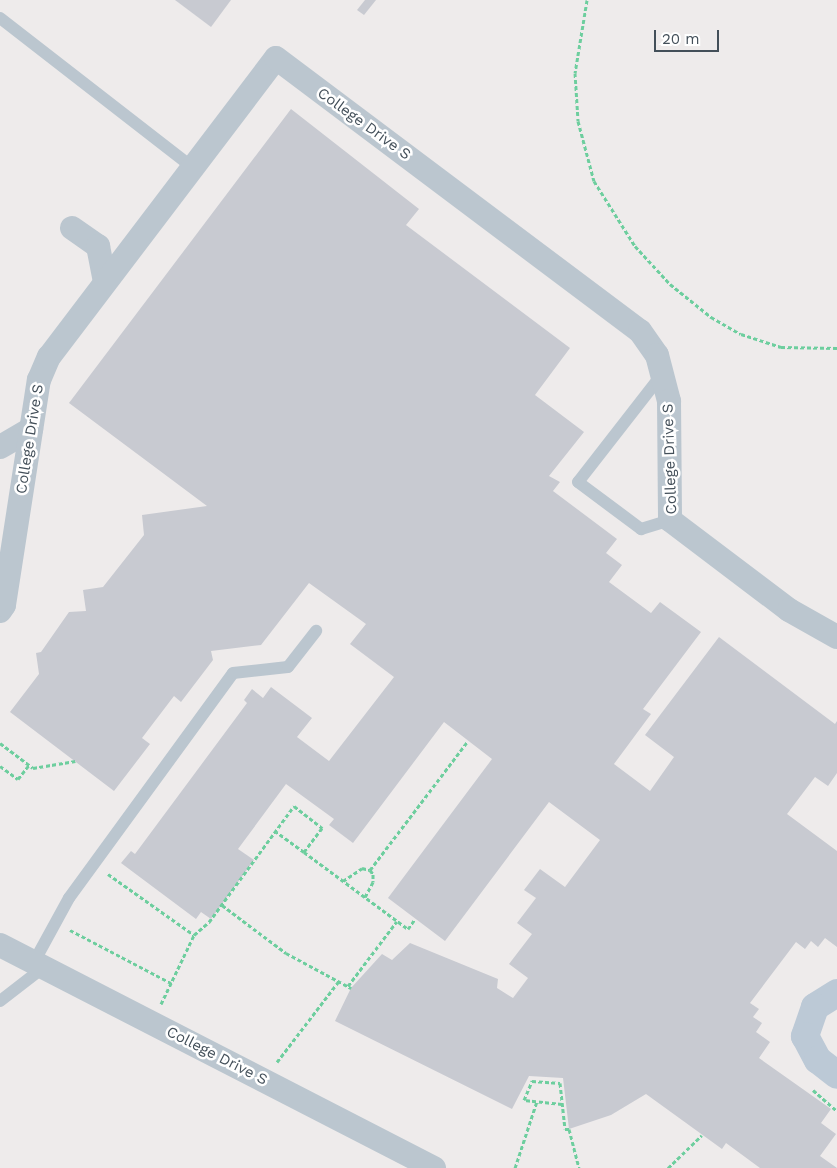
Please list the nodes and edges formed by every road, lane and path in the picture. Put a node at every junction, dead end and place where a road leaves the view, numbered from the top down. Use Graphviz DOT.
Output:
graph roads {
  1 [pos="587,0"];
  2 [pos="0,18"];
  3 [pos="192,167"];
  4 [pos="72,228"];
  5 [pos="138,238"];
  6 [pos="98,246"];
  7 [pos="104,282"];
  8 [pos="837,348"];
  9 [pos="662,373"];
  10 [pos="31,429"];
  11 [pos="0,447"];
  12 [pos="0,455"];
  13 [pos="24,476"];
  14 [pos="670,520"];
  15 [pos="0,611"];
  16 [pos="316,631"];
  17 [pos="837,637"];
  18 [pos="468,740"];
  19 [pos="0,743"];
  20 [pos="75,761"];
  21 [pos="29,765"];
  22 [pos="0,766"];
  23 [pos="276,832"];
  24 [pos="304,852"];
  25 [pos="93,863"];
  26 [pos="370,870"];
  27 [pos="343,880"];
  28 [pos="365,898"];
  29 [pos="222,905"];
  30 [pos="415,919"];
  31 [pos="397,921"];
  32 [pos="55,922"];
  33 [pos="194,936"];
  34 [pos="0,944"];
  35 [pos="39,965"];
  36 [pos="339,981"];
  37 [pos="171,983"];
  38 [pos="837,994"];
  39 [pos="0,1001"];
  40 [pos="152,1023"];
  41 [pos="837,1075"];
  42 [pos="263,1080"];
  43 [pos="537,1101"];
  44 [pos="562,1104"];
  45 [pos="702,1135"];
  46 [pos="434,1168"];
  47 [pos="515,1168"];
  48 [pos="579,1168"];
  49 [pos="668,1168"];
  1 -- 8 [label="path"];
  2 -- 3 [label="lane"];
  3 -- 5 [label="street, College Drive S"];
  3 -- 9 [label="street, College Drive S"];
  4 -- 6 [label="street"];
  5 -- 6 [label="street"];
  5 -- 7 [label="street, College Drive S"];
  6 -- 7 [label="street"];
  7 -- 10 [label="street, College Drive S"];
  9 -- 14 [label="street, College Drive S"];
  9 -- 14 [label="lane"];
  10 -- 11 [label="street"];
  10 -- 13 [label="street, College Drive S"];
  12 -- 13 [label="street"];
  13 -- 15 [label="street, College Drive S"];
  14 -- 17 [label="street, College Drive S"];
  16 -- 25 [label="lane"];
  18 -- 26 [label="path"];
  19 -- 21 [label="path"];
  20 -- 21 [label="path"];
  21 -- 22 [label="path"];
  23 -- 24 [label="path"];
  23 -- 24 [label="path"];
  23 -- 29 [label="path"];
  24 -- 27 [label="path"];
  25 -- 32 [label="lane"];
  25 -- 33 [label="path"];
  26 -- 27 [label="path"];
  26 -- 28 [label="path"];
  27 -- 28 [label="path"];
  28 -- 31 [label="path"];
  29 -- 33 [label="path"];
  29 -- 36 [label="path"];
  30 -- 31 [label="path"];
  31 -- 36 [label="path"];
  32 -- 35 [label="lane"];
  32 -- 37 [label="path"];
  33 -- 37 [label="path"];
  34 -- 35 [label="street, College Drive S"];
  35 -- 39 [label="lane"];
  35 -- 40 [label="street, College Drive S"];
  36 -- 42 [label="path"];
  37 -- 40 [label="path"];
  38 -- 41 [label="street"];
  40 -- 42 [label="street, College Drive S"];
  42 -- 46 [label="street, College Drive S"];
  43 -- 44 [label="path"];
  43 -- 44 [label="path"];
  43 -- 47 [label="path"];
  44 -- 48 [label="path"];
  45 -- 49 [label="path"];
}
